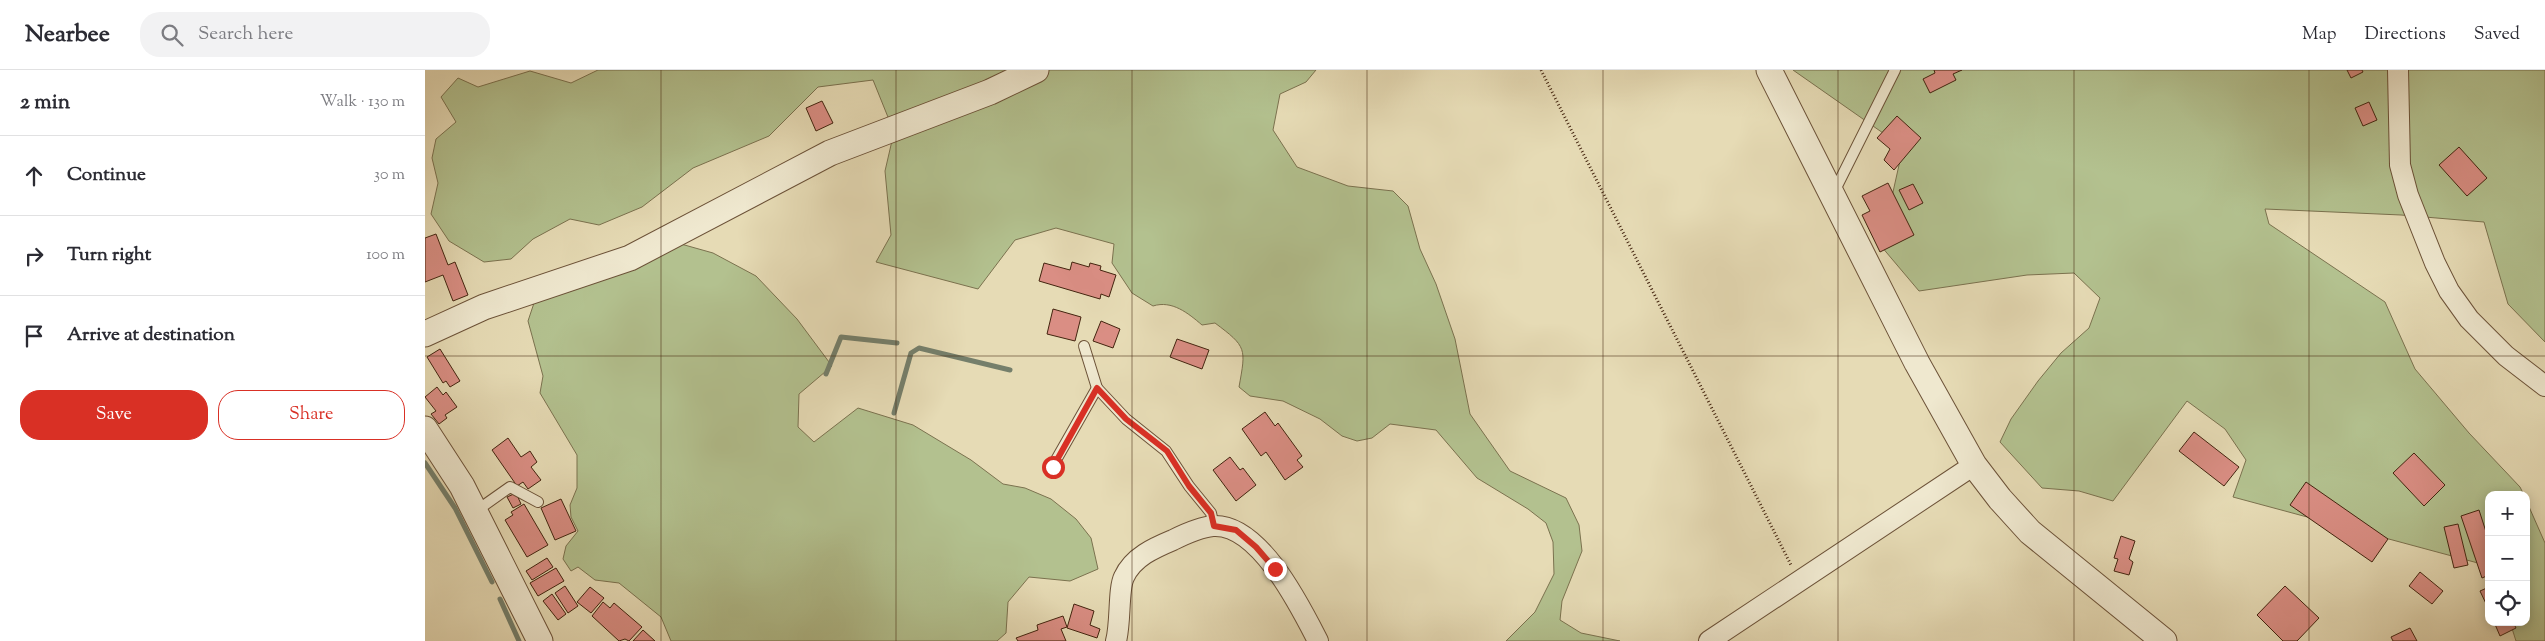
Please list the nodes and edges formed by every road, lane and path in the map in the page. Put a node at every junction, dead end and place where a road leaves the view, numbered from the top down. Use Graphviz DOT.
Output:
graph roads {
  1 [pos="1036,70"];
  2 [pos="1541,70"];
  3 [pos="1769,70"];
  4 [pos="1895,70"];
  5 [pos="2398,70"];
  6 [pos="1833,195"];
  7 [pos="425,334"];
  8 [pos="1084,346"];
  9 [pos="2545,386"];
  10 [pos="1097,388"];
  11 [pos="425,428"];
  12 [pos="1974,465"];
  13 [pos="1053,467"];
  14 [pos="538,502"];
  15 [pos="476,511"];
  16 [pos="1214,526"];
  17 [pos="1799,582"];
  18 [pos="540,641"];
  19 [pos="1116,641"];
  20 [pos="1319,641"];
  21 [pos="1709,641"];
  22 [pos="2164,641"];
  1 -- 7 [label="street"];
  2 -- 17 [label="path"];
  3 -- 6 [label="street"];
  4 -- 6 [label="lane"];
  5 -- 9 [label="street"];
  6 -- 12 [label="street"];
  8 -- 10 [label="lane"];
  10 -- 13 [label="lane"];
  10 -- 16 [label="lane"];
  11 -- 15 [label="street"];
  12 -- 17 [label="street"];
  12 -- 22 [label="street"];
  14 -- 15 [label="lane"];
  15 -- 18 [label="street"];
  16 -- 19 [label="street"];
  16 -- 20 [label="street"];
  17 -- 21 [label="street"];
}
